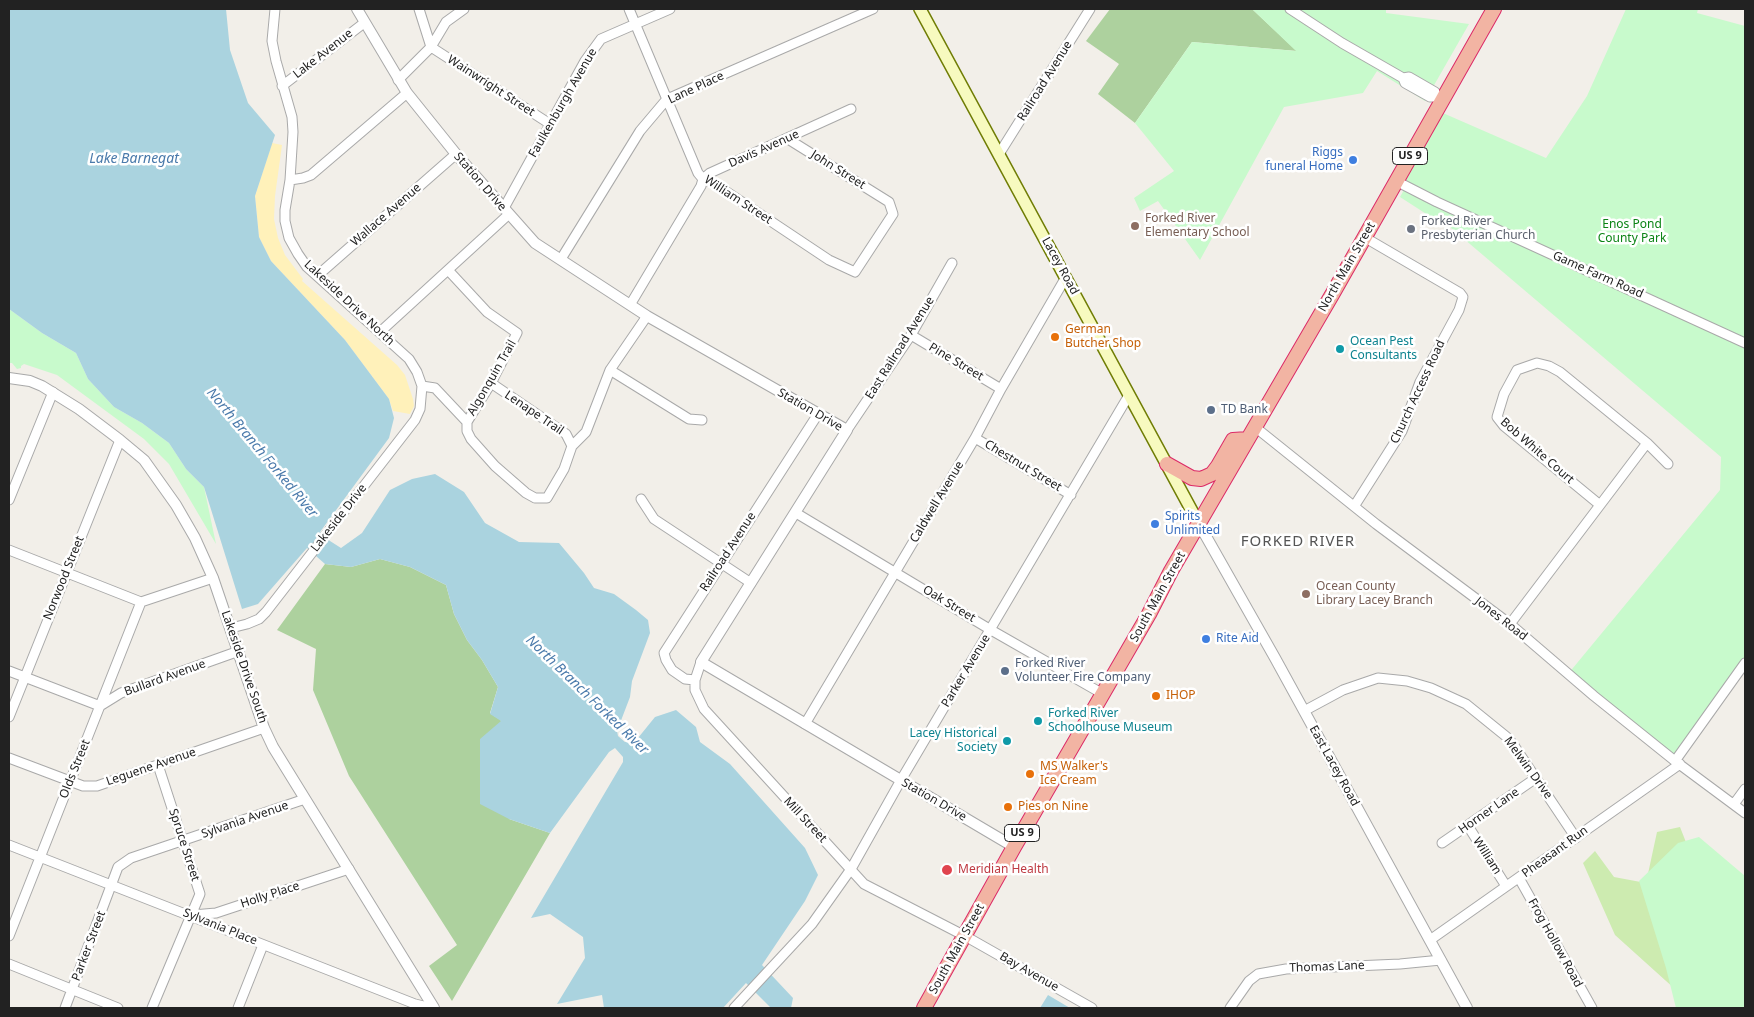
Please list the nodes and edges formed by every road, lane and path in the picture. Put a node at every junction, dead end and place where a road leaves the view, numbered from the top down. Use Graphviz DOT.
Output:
graph roads {
  1 [pos="275,9"];
  2 [pos="357,9"];
  3 [pos="419,9"];
  4 [pos="464,9"];
  5 [pos="629,9"];
  6 [pos="670,9"];
  7 [pos="920,9"];
  8 [pos="1090,9"];
  9 [pos="1290,9"];
  10 [pos="1494,9"];
  11 [pos="868,10"];
  12 [pos="1299,12"];
  13 [pos="364,23"];
  14 [pos="635,23"];
  15 [pos="431,47"];
  16 [pos="398,80"];
  17 [pos="282,86"];
  18 [pos="407,92"];
  19 [pos="667,99"];
  20 [pos="1439,99"];
  21 [pos="851,109"];
  22 [pos="550,124"];
  23 [pos="788,139"];
  24 [pos="456,154"];
  25 [pos="999,154"];
  26 [pos="703,179"];
  27 [pos="290,180"];
  28 [pos="1396,181"];
  29 [pos="506,212"];
  30 [pos="1364,237"];
  31 [pos="561,259"];
  32 [pos="952,263"];
  33 [pos="448,270"];
  34 [pos="855,272"];
  35 [pos="317,276"];
  36 [pos="1066,277"];
  37 [pos="630,305"];
  38 [pos="647,316"];
  39 [pos="380,332"];
  40 [pos="911,335"];
  41 [pos="1745,343"];
  42 [pos="610,370"];
  43 [pos="9,378"];
  44 [pos="491,383"];
  45 [pos="422,386"];
  46 [pos="1001,389"];
  47 [pos="53,392"];
  48 [pos="1130,394"];
  49 [pos="818,414"];
  50 [pos="702,420"];
  51 [pos="467,422"];
  52 [pos="847,430"];
  53 [pos="1251,433"];
  54 [pos="975,438"];
  55 [pos="120,440"];
  56 [pos="1647,444"];
  57 [pos="572,446"];
  58 [pos="1167,464"];
  59 [pos="1668,464"];
  60 [pos="12,483"];
  61 [pos="1071,494"];
  62 [pos="641,499"];
  63 [pos="9,500"];
  64 [pos="1600,505"];
  65 [pos="1355,506"];
  66 [pos="796,513"];
  67 [pos="1199,524"];
  68 [pos="9,550"];
  69 [pos="722,563"];
  70 [pos="896,572"];
  71 [pos="66,573"];
  72 [pos="213,578"];
  73 [pos="751,583"];
  74 [pos="141,602"];
  75 [pos="1510,624"];
  76 [pos="231,628"];
  77 [pos="991,630"];
  78 [pos="238,651"];
  79 [pos="701,662"];
  80 [pos="1745,663"];
  81 [pos="9,672"];
  82 [pos="23,677"];
  83 [pos="694,680"];
  84 [pos="1103,694"];
  85 [pos="100,706"];
  86 [pos="1304,711"];
  87 [pos="9,716"];
  88 [pos="806,724"];
  89 [pos="264,728"];
  90 [pos="9,758"];
  91 [pos="1677,762"];
  92 [pos="158,765"];
  93 [pos="1536,778"];
  94 [pos="901,780"];
  95 [pos="70,781"];
  96 [pos="1745,789"];
  97 [pos="305,799"];
  98 [pos="1734,804"];
  99 [pos="1745,813"];
  100 [pos="1468,826"];
  101 [pos="1576,838"];
  102 [pos="183,841"];
  103 [pos="1442,843"];
  104 [pos="9,844"];
  105 [pos="1014,847"];
  106 [pos="40,857"];
  107 [pos="349,869"];
  108 [pos="851,869"];
  109 [pos="1519,878"];
  110 [pos="113,884"];
  111 [pos="1506,886"];
  112 [pos="190,916"];
  113 [pos="9,936"];
  114 [pos="965,936"];
  115 [pos="1430,940"];
  116 [pos="263,945"];
  117 [pos="1441,960"];
  118 [pos="9,964"];
  119 [pos="72,990"];
  120 [pos="65,1008"];
  121 [pos="118,1008"];
  122 [pos="152,1008"];
  123 [pos="238,1008"];
  124 [pos="433,1008"];
  125 [pos="734,1008"];
  126 [pos="924,1008"];
  127 [pos="1092,1008"];
  128 [pos="1230,1008"];
  129 [pos="1467,1008"];
  130 [pos="1592,1008"];
  1 -- 17 [label="street, Lakeside Drive North"];
  2 -- 13 [label="street, Station Drive"];
  3 -- 15 [label="street"];
  4 -- 15 [label="street"];
  5 -- 14 [label="street, William Street"];
  6 -- 14 [label="street, Faulkenburgh Avenue"];
  7 -- 25 [label="main road, Lacey Road"];
  8 -- 25 [label="street, Railroad Avenue"];
  9 -- 12 [label="street"];
  10 -- 20 [label="highway, North Main Street / US 9"];
  11 -- 19 [label="street, Lane Place"];
  12 -- 20 [label="street"];
  13 -- 16 [label="street, Station Drive"];
  13 -- 17 [label="street, Lake Avenue"];
  14 -- 19 [label="street, William Street"];
  14 -- 22 [label="street, Faulkenburgh Avenue"];
  15 -- 16 [label="street"];
  15 -- 22 [label="street, Wainwright Street"];
  16 -- 18 [label="street, Station Drive"];
  17 -- 27 [label="street, Lakeside Drive North"];
  18 -- 24 [label="street, Station Drive"];
  18 -- 27 [label="street"];
  19 -- 26 [label="street, William Street"];
  19 -- 31 [label="street, Lane Place"];
  20 -- 28 [label="highway, North Main Street / US 9"];
  21 -- 23 [label="street, Davis Avenue"];
  22 -- 29 [label="street, Faulkenburgh Avenue"];
  23 -- 26 [label="street, Davis Avenue"];
  23 -- 34 [label="street, John Street"];
  24 -- 29 [label="street, Station Drive"];
  24 -- 35 [label="street, Wallace Avenue"];
  25 -- 36 [label="main road, Lacey Road"];
  26 -- 34 [label="street, William Street"];
  26 -- 37 [label="street"];
  27 -- 35 [label="street, Lakeside Drive North"];
  28 -- 30 [label="highway, North Main Street / US 9"];
  28 -- 41 [label="street, Game Farm Road"];
  29 -- 31 [label="street, Station Drive"];
  29 -- 33 [label="street, Faulkenburgh Avenue"];
  30 -- 53 [label="highway, North Main Street / US 9"];
  30 -- 65 [label="street, Church Access Road"];
  31 -- 37 [label="street, Station Drive"];
  32 -- 40 [label="street, East Railroad Avenue"];
  33 -- 39 [label="street, Faulkenburgh Avenue"];
  33 -- 44 [label="street, Algonquin Trail"];
  35 -- 39 [label="street, Lakeside Drive North"];
  36 -- 46 [label="street, Caldwell Avenue"];
  36 -- 48 [label="main road, Lacey Road"];
  37 -- 38 [label="street, Station Drive"];
  38 -- 42 [label="street"];
  38 -- 49 [label="street, Station Drive"];
  39 -- 45 [label="street, Lakeside Drive North"];
  40 -- 46 [label="street, Pine Street"];
  40 -- 52 [label="street, East Railroad Avenue"];
  42 -- 50 [label="street"];
  42 -- 57 [label="street"];
  43 -- 47 [label="street, Lakeside Drive South"];
  44 -- 51 [label="street, Algonquin Trail"];
  44 -- 57 [label="street, Lenape Trail"];
  45 -- 51 [label="street"];
  45 -- 76 [label="street, Lakeside Drive"];
  46 -- 54 [label="street, Caldwell Avenue"];
  47 -- 55 [label="street, Lakeside Drive South"];
  47 -- 60 [label="street"];
  48 -- 58 [label="main road, Lacey Road"];
  48 -- 61 [label="street, Parker Avenue"];
  49 -- 52 [label="street, Station Drive"];
  49 -- 69 [label="street, Railroad Avenue"];
  51 -- 57 [label="street"];
  52 -- 66 [label="street, Station Drive"];
  53 -- 58 [label="highway"];
  53 -- 65 [label="street, Jones Road"];
  53 -- 67 [label="highway, North Main Street / US 9"];
  54 -- 61 [label="street, Chestnut Street"];
  54 -- 70 [label="street, Caldwell Avenue"];
  55 -- 71 [label="street, Norwood Street"];
  55 -- 72 [label="street, Lakeside Drive South"];
  56 -- 59 [label="street, Bob White Court"];
  56 -- 64 [label="street"];
  56 -- 64 [label="street, Bob White Court"];
  58 -- 67 [label="main road, Lacey Road"];
  60 -- 63 [label="street"];
  61 -- 77 [label="street, Parker Avenue"];
  62 -- 69 [label="street"];
  64 -- 75 [label="street"];
  65 -- 75 [label="street, Jones Road"];
  66 -- 70 [label="street, Oak Street"];
  66 -- 73 [label="street, Station Drive"];
  67 -- 84 [label="highway, South Main Street / US 9"];
  67 -- 86 [label="street, East Lacey Road"];
  68 -- 71 [label="street"];
  69 -- 73 [label="street"];
  69 -- 83 [label="street, Railroad Avenue"];
  70 -- 77 [label="street, Oak Street"];
  70 -- 88 [label="street, Caldwell Avenue"];
  71 -- 74 [label="street"];
  71 -- 82 [label="street, Norwood Street"];
  72 -- 74 [label="street"];
  72 -- 76 [label="street, Lakeside Drive South"];
  73 -- 79 [label="street, Station Drive"];
  74 -- 85 [label="street, Olds Street"];
  75 -- 91 [label="street, Jones Road"];
  76 -- 78 [label="street, Lakeside Drive South"];
  77 -- 84 [label="street, Oak Street"];
  77 -- 94 [label="street, Parker Avenue"];
  78 -- 85 [label="street, Bullard Avenue"];
  78 -- 89 [label="street, Lakeside Drive South"];
  79 -- 83 [label="street"];
  79 -- 88 [label="street, Station Drive"];
  80 -- 91 [label="street, Pheasant Run"];
  81 -- 82 [label="street"];
  82 -- 85 [label="street"];
  82 -- 87 [label="street, Norwood Street"];
  83 -- 108 [label="street, Mill Street"];
  84 -- 105 [label="highway, South Main Street / US 9"];
  85 -- 95 [label="street, Olds Street"];
  86 -- 93 [label="street, Melwin Drive"];
  86 -- 115 [label="street, East Lacey Road"];
  88 -- 94 [label="street, Station Drive"];
  89 -- 92 [label="street, Leguene Avenue"];
  89 -- 97 [label="street, Lakeside Drive South"];
  90 -- 95 [label="street, Leguene Avenue"];
  91 -- 98 [label="street, Jones Road"];
  91 -- 101 [label="street, Pheasant Run"];
  92 -- 95 [label="street, Leguene Avenue"];
  92 -- 102 [label="street, Spruce Street"];
  93 -- 100 [label="street, Horner Lane"];
  93 -- 101 [label="street, Melwin Drive"];
  94 -- 105 [label="street, Station Drive"];
  94 -- 108 [label="street, Parker Avenue"];
  95 -- 106 [label="street, Olds Street"];
  96 -- 98 [label="street"];
  97 -- 102 [label="street, Sylvania Avenue"];
  97 -- 107 [label="street, Lakeside Drive South"];
  98 -- 99 [label="street, Jones Road"];
  100 -- 103 [label="street, Horner Lane"];
  100 -- 111 [label="street, William"];
  101 -- 109 [label="street, Pheasant Run"];
  102 -- 110 [label="street, Sylvania Avenue"];
  102 -- 112 [label="street, Spruce Street"];
  104 -- 106 [label="street, Sylvania Place"];
  105 -- 114 [label="highway, South Main Street / US 9"];
  106 -- 110 [label="street, Sylvania Place"];
  106 -- 113 [label="street, Olds Street"];
  107 -- 112 [label="street, Holly Place"];
  107 -- 124 [label="street, Lakeside Drive South"];
  108 -- 114 [label="street, Mill Street"];
  108 -- 125 [label="street, Parker Avenue"];
  109 -- 111 [label="street, Pheasant Run"];
  109 -- 130 [label="street, Frog Hollow Road"];
  110 -- 112 [label="street, Sylvania Place"];
  110 -- 119 [label="street, Parker Street"];
  111 -- 115 [label="street, Pheasant Run"];
  112 -- 116 [label="street, Sylvania Place"];
  112 -- 122 [label="street, Spruce Street"];
  114 -- 126 [label="highway, South Main Street / US 9"];
  114 -- 127 [label="street, Bay Avenue"];
  115 -- 117 [label="street, East Lacey Road"];
  116 -- 123 [label="street"];
  116 -- 124 [label="street, Sylvania Place"];
  117 -- 128 [label="street, Thomas Lane"];
  117 -- 129 [label="street, East Lacey Road"];
  118 -- 119 [label="street"];
  119 -- 120 [label="street, Parker Street"];
  119 -- 121 [label="street"];
}
